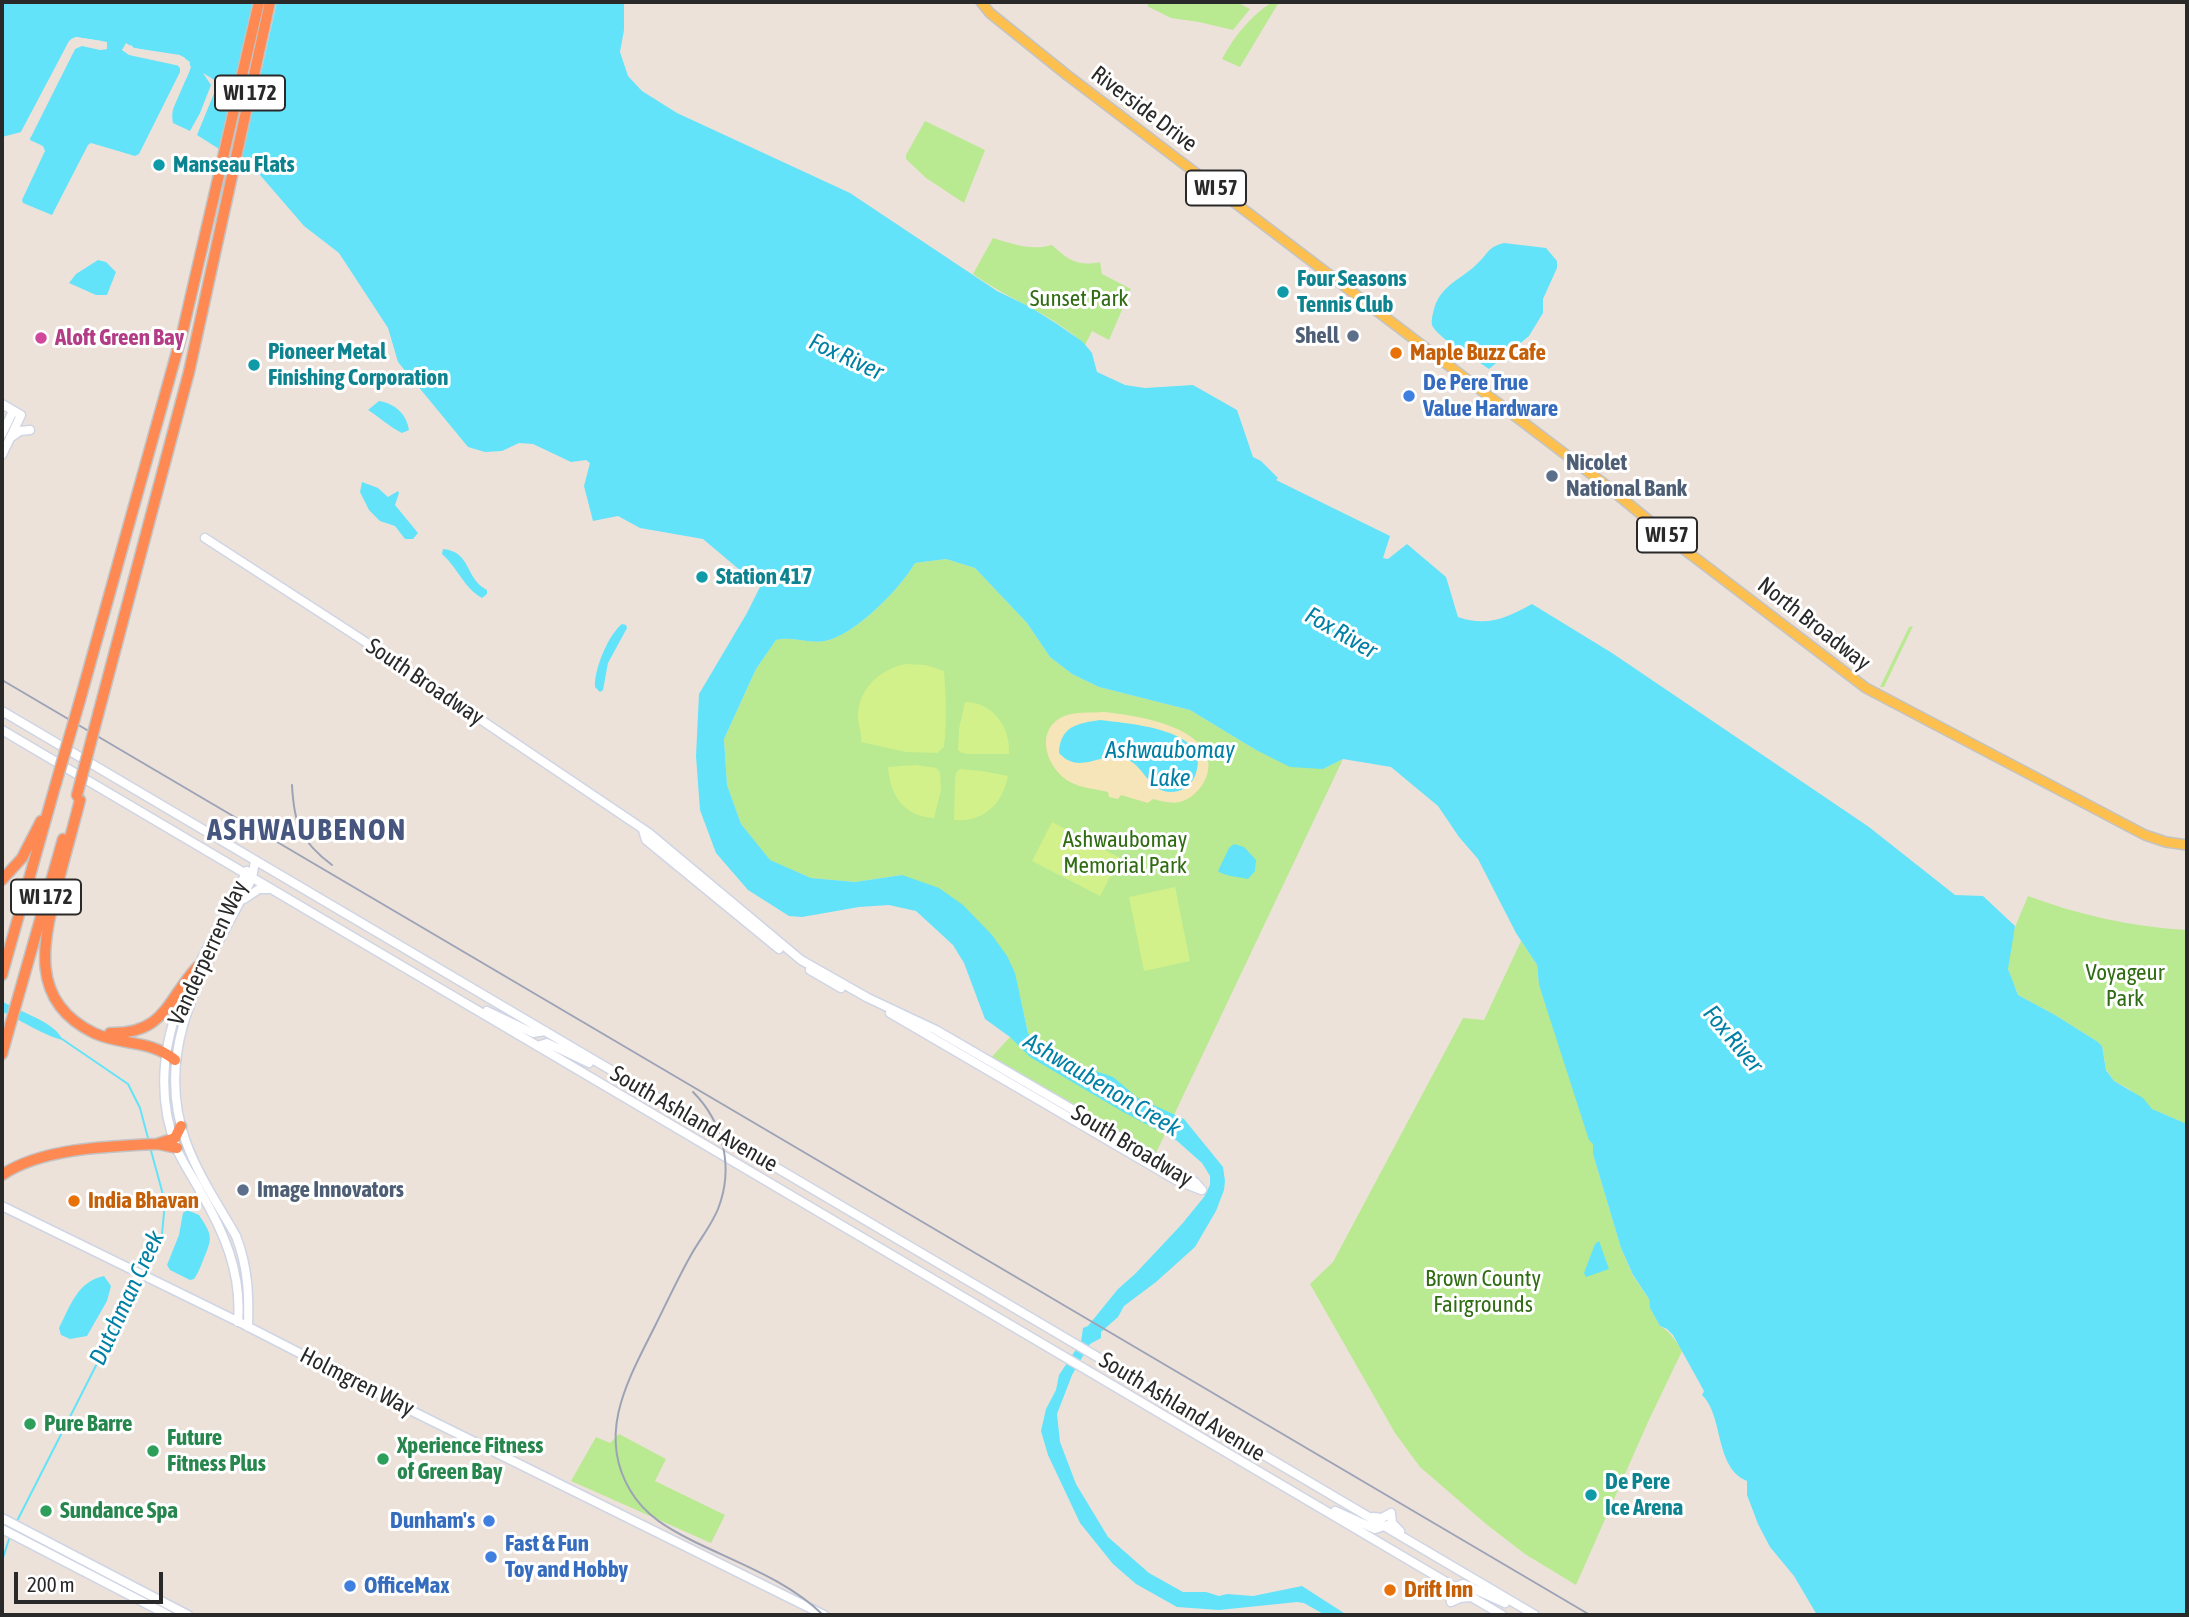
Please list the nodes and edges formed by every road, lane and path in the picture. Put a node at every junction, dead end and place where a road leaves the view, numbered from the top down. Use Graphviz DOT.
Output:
graph roads {
  1 [pos="259,2"];
  2 [pos="270,2"];
  3 [pos="981,2"];
  4 [pos="224,183"];
  5 [pos="1454,370"];
  6 [pos="2,404"];
  7 [pos="11,414"];
  8 [pos="30,430"];
  9 [pos="6,436"];
  10 [pos="2,455"];
  11 [pos="205,538"];
  12 [pos="2,711"];
  13 [pos="2,730"];
  14 [pos="77,795"];
  15 [pos="50,806"];
  16 [pos="643,830"];
  17 [pos="2187,845"];
  18 [pos="255,861"];
  19 [pos="248,876"];
  20 [pos="2,880"];
  21 [pos="270,889"];
  22 [pos="241,901"];
  23 [pos="197,967"];
  24 [pos="2,975"];
  25 [pos="454,997"];
  26 [pos="89,1030"];
  27 [pos="545,1031"];
  28 [pos="537,1046"];
  29 [pos="166,1053"];
  30 [pos="2,1054"];
  31 [pos="175,1060"];
  32 [pos="611,1070"];
  33 [pos="181,1126"];
  34 [pos="175,1143"];
  35 [pos="2,1175"];
  36 [pos="2,1206"];
  37 [pos="239,1322"];
  38 [pos="248,1327"];
  39 [pos="1319,1507"];
  40 [pos="1331,1514"];
  41 [pos="1364,1514"];
  42 [pos="6,1520"];
  43 [pos="1388,1523"];
  44 [pos="3,1530"];
  45 [pos="17,1531"];
  46 [pos="1455,1587"];
  47 [pos="1450,1596"];
  48 [pos="1471,1597"];
  49 [pos="1533,1614"];
  50 [pos="168,1615"];
  51 [pos="188,1615"];
  52 [pos="824,1615"];
  53 [pos="1502,1615"];
  1 -- 4 [label="highway, WI 172"];
  2 -- 4 [label="highway, WI 172"];
  3 -- 5 [label="main road, Riverside Drive / WI 57"];
  4 -- 14 [label="highway, WI 172, bridge"];
  4 -- 15 [label="highway, WI 172, bridge"];
  5 -- 17 [label="main road, North Broadway / WI 57"];
  6 -- 7 [label="street"];
  7 -- 9 [label="street"];
  8 -- 9 [label="street"];
  9 -- 10 [label="street"];
  11 -- 16 [label="street, South Broadway"];
  12 -- 18 [label="street, South Ashland Avenue"];
  13 -- 19 [label="street, South Ashland Avenue"];
  14 -- 26 [label="highway"];
  14 -- 30 [label="highway, WI 172"];
  15 -- 20 [label="highway"];
  15 -- 24 [label="highway, WI 172"];
  16 -- 16 [label="street, South Broadway"];
  18 -- 19 [label="street, Vanderperren Way"];
  18 -- 27 [label="street, South Ashland Avenue"];
  19 -- 21 [label="street, South Ashland Avenue"];
  19 -- 22 [label="street, Vanderperren Way"];
  19 -- 23 [label="street, Vanderperren Way"];
  21 -- 22 [label="street"];
  21 -- 25 [label="street, South Ashland Avenue"];
  22 -- 31 [label="street, Vanderperren Way"];
  23 -- 26 [label="highway"];
  23 -- 29 [label="street, Vanderperren Way"];
  25 -- 27 [label="street"];
  25 -- 28 [label="street, South Ashland Avenue"];
  26 -- 29 [label="highway"];
  27 -- 32 [label="street, South Ashland Avenue"];
  28 -- 32 [label="street"];
  28 -- 39 [label="street, South Ashland Avenue"];
  29 -- 31 [label="highway"];
  29 -- 34 [label="street, Vanderperren Way"];
  31 -- 33 [label="street, Vanderperren Way"];
  32 -- 41 [label="street, South Ashland Avenue"];
  33 -- 34 [label="highway"];
  33 -- 38 [label="street, Vanderperren Way"];
  34 -- 35 [label="highway"];
  34 -- 37 [label="street, Vanderperren Way"];
  36 -- 37 [label="street, Holmgren Way"];
  37 -- 38 [label="street, Holmgren Way"];
  38 -- 52 [label="street, Holmgren Way"];
  39 -- 40 [label="street, South Ashland Avenue"];
  39 -- 43 [label="street"];
  40 -- 46 [label="street, South Ashland Avenue"];
  40 -- 47 [label="street"];
  41 -- 43 [label="street, South Ashland Avenue"];
  41 -- 43 [label="street"];
  42 -- 45 [label="street"];
  43 -- 49 [label="street, South Ashland Avenue"];
  44 -- 45 [label="street"];
  45 -- 50 [label="street"];
  45 -- 51 [label="street"];
  46 -- 47 [label="street"];
  46 -- 48 [label="street, South Ashland Avenue"];
  46 -- 49 [label="street"];
  47 -- 48 [label="street"];
  48 -- 53 [label="street, South Ashland Avenue"];
}
